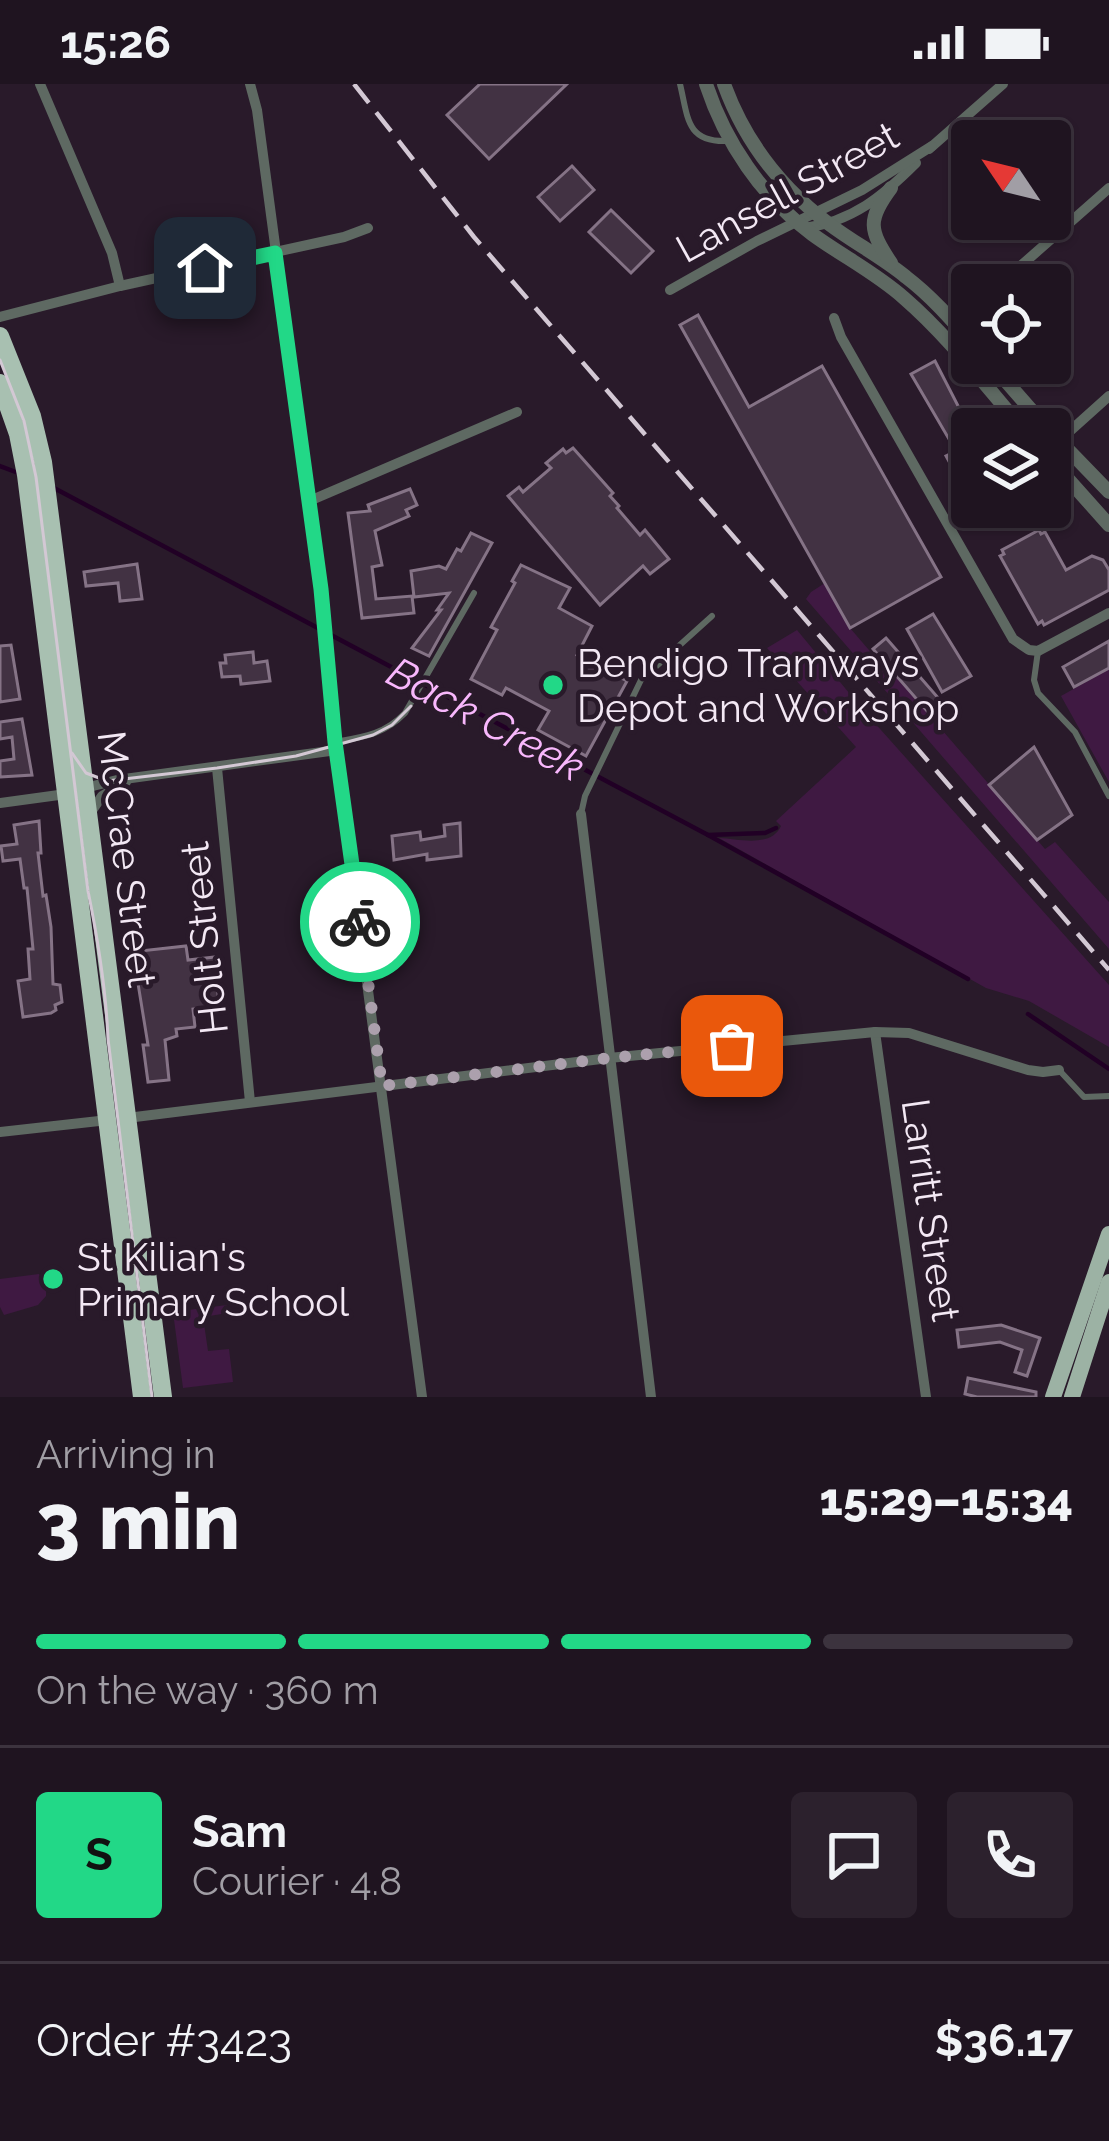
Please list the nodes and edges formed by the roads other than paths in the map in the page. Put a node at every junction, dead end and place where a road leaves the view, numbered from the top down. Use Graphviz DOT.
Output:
graph roads {
  1 [pos="40,84"];
  2 [pos="250,84"];
  3 [pos="680,84"];
  4 [pos="706,84"];
  5 [pos="724,84"];
  6 [pos="1003,84"];
  7 [pos="730,141"];
  8 [pos="932,146"];
  9 [pos="891,188"];
  10 [pos="1109,188"];
  11 [pos="815,212"];
  12 [pos="801,225"];
  13 [pos="830,225"];
  14 [pos="368,228"];
  15 [pos="275,253"];
  16 [pos="1023,264"];
  17 [pos="894,268"];
  18 [pos="120,286"];
  19 [pos="670,290"];
  20 [pos="0,317"];
  21 [pos="834,318"];
  22 [pos="951,320"];
  23 [pos="0,336"];
  24 [pos="0,383"];
  25 [pos="1008,384"];
  26 [pos="1109,396"];
  27 [pos="1004,408"];
  28 [pos="1028,408"];
  29 [pos="517,412"];
  30 [pos="1071,423"];
  31 [pos="1071,455"];
  32 [pos="1071,482"];
  33 [pos="1109,491"];
  34 [pos="308,502"];
  35 [pos="1109,525"];
  36 [pos="474,593"];
  37 [pos="1109,613"];
  38 [pos="712,616"];
  39 [pos="1037,650"];
  40 [pos="336,746"];
  41 [pos="217,768"];
  42 [pos="135,779"];
  43 [pos="76,791"];
  44 [pos="1109,796"];
  45 [pos="0,803"];
  46 [pos="581,814"];
  47 [pos="89,824"];
  48 [pos="875,1032"];
  49 [pos="609,1058"];
  50 [pos="1059,1070"];
  51 [pos="382,1086"];
  52 [pos="1109,1096"];
  53 [pos="250,1102"];
  54 [pos="118,1119"];
  55 [pos="0,1132"];
  56 [pos="1109,1234"];
  57 [pos="1109,1282"];
  58 [pos="1106,1302"];
  59 [pos="142,1397"];
  60 [pos="163,1397"];
  61 [pos="422,1397"];
  62 [pos="651,1397"];
  63 [pos="926,1397"];
  64 [pos="1053,1397"];
  65 [pos="1072,1397"];
  1 -- 18 [label="street"];
  2 -- 15 [label="street"];
  3 -- 7 [label="lane"];
  4 -- 7 [label="street"];
  5 -- 11 [label="street"];
  6 -- 8 [label="street, Lansell Street"];
  7 -- 12 [label="street"];
  8 -- 9 [label="street, Lansell Street"];
  8 -- 11 [label="street, Lansell Street"];
  9 -- 13 [label="street, Lansell Street"];
  9 -- 17 [label="street"];
  10 -- 16 [label="street"];
  11 -- 12 [label="street, Lansell Street"];
  11 -- 13 [label="street"];
  12 -- 13 [label="street, Lansell Street"];
  12 -- 19 [label="street, Lansell Street"];
  12 -- 27 [label="street"];
  13 -- 17 [label="street"];
  14 -- 15 [label="street"];
  15 -- 18 [label="street"];
  15 -- 34 [label="street"];
  17 -- 22 [label="street"];
  18 -- 20 [label="street"];
  21 -- 39 [label="street"];
  23 -- 43 [label="highway, McCrae Street"];
  24 -- 43 [label="highway, McCrae Street"];
  25 -- 28 [label="street"];
  26 -- 30 [label="street"];
  29 -- 34 [label="street"];
  31 -- 33 [label="street"];
  32 -- 35 [label="street"];
  34 -- 40 [label="street"];
  36 -- 40 [label="lane"];
  37 -- 39 [label="street"];
  38 -- 46 [label="lane"];
  39 -- 44 [label="lane"];
  40 -- 41 [label="street"];
  40 -- 51 [label="street"];
  41 -- 42 [label="street"];
  41 -- 53 [label="street, Holt Street"];
  42 -- 43 [label="street"];
  42 -- 47 [label="street"];
  43 -- 45 [label="street"];
  43 -- 47 [label="highway, McCrae Street"];
  43 -- 54 [label="highway, McCrae Street"];
  46 -- 49 [label="street"];
  47 -- 54 [label="highway, McCrae Street"];
  48 -- 49 [label="street"];
  48 -- 50 [label="street"];
  48 -- 63 [label="street, Larritt Street"];
  49 -- 51 [label="street"];
  49 -- 62 [label="street"];
  50 -- 52 [label="lane"];
  51 -- 53 [label="street"];
  51 -- 61 [label="street"];
  53 -- 54 [label="street"];
  54 -- 55 [label="street"];
  54 -- 59 [label="highway, McCrae Street"];
  54 -- 60 [label="highway, McCrae Street"];
  56 -- 64 [label="main road"];
  57 -- 58 [label="main road"];
  58 -- 65 [label="main road"];
}
